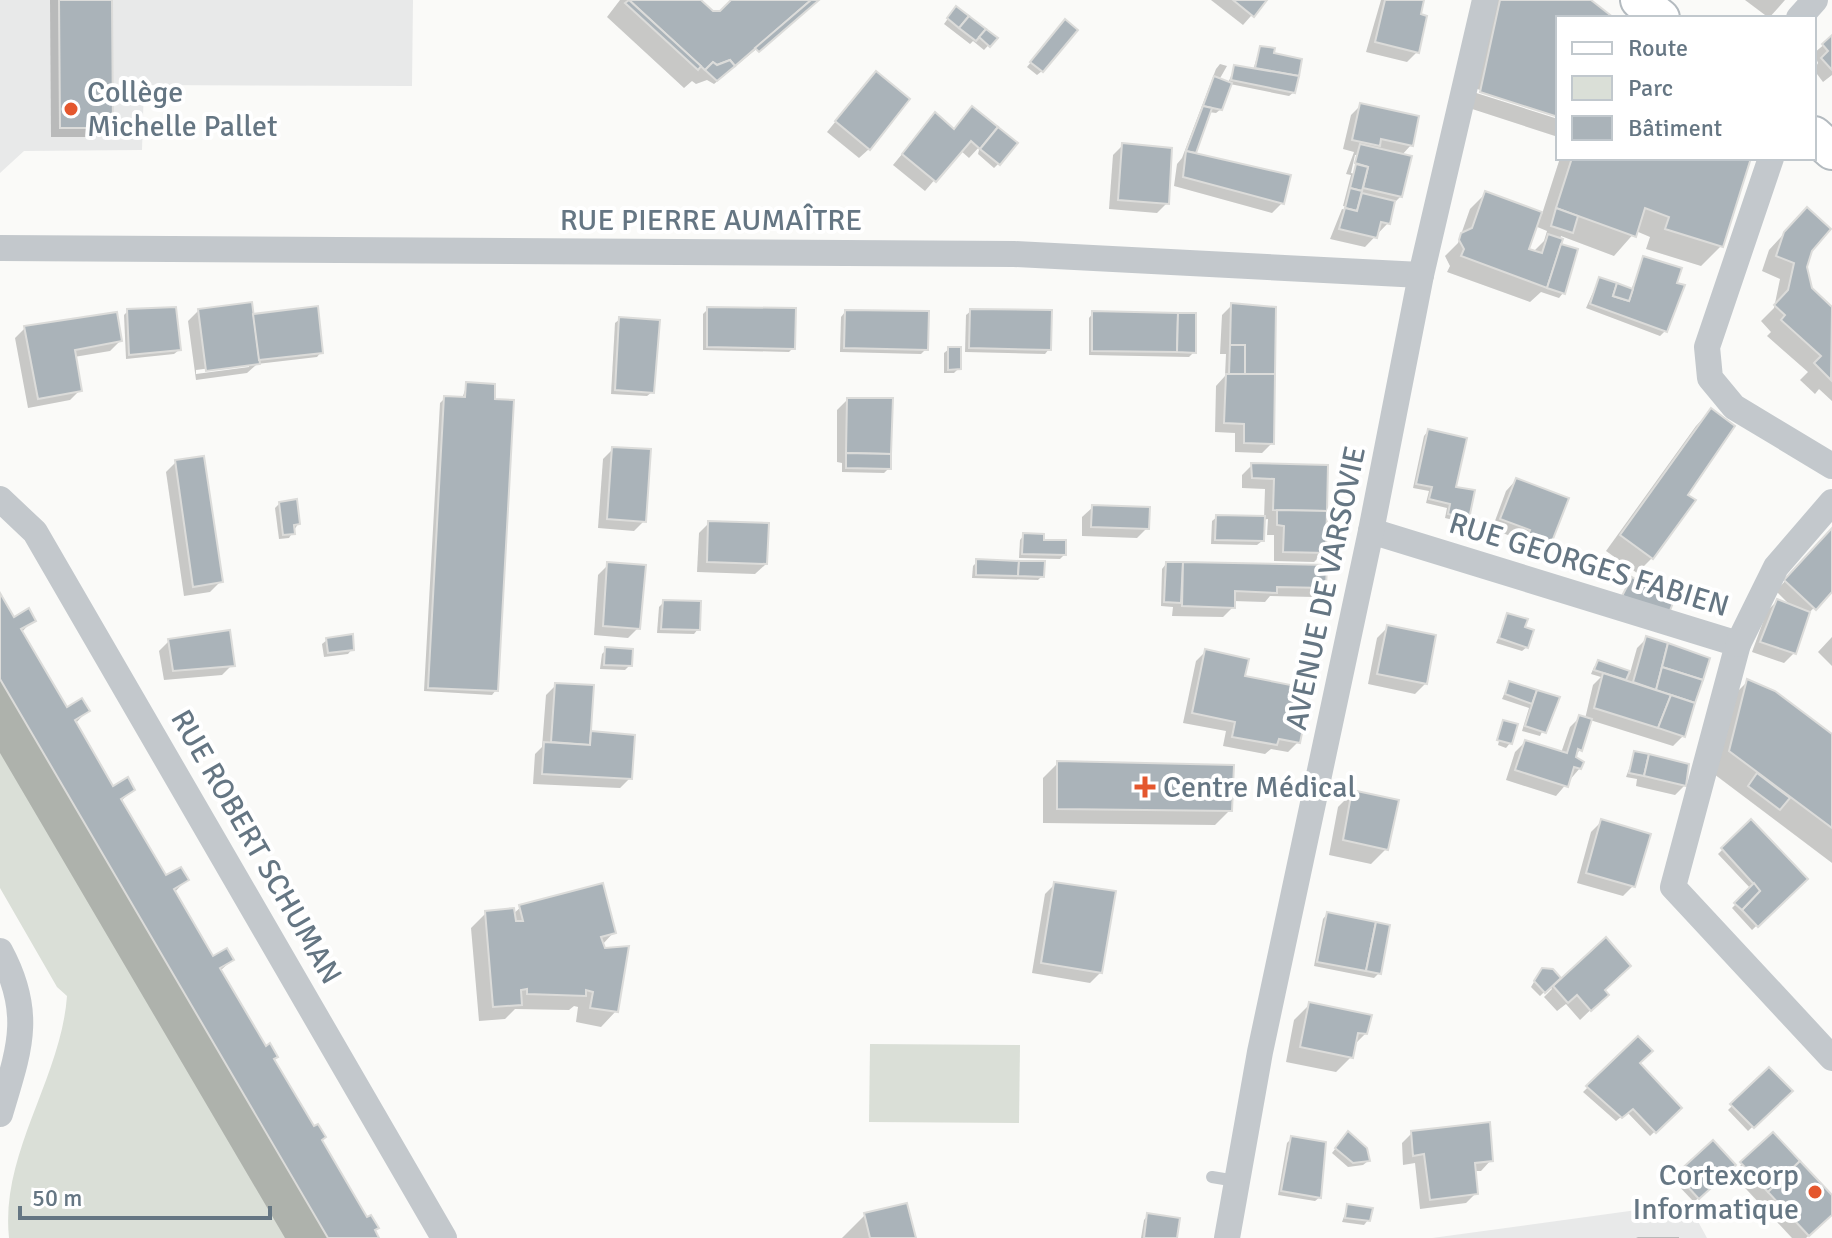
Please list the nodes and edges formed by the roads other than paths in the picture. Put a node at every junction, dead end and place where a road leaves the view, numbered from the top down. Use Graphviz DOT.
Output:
graph roads {
  1 [pos="1485,0"];
  2 [pos="1639,0"];
  3 [pos="1815,0"];
  4 [pos="1659,16"];
  5 [pos="1801,16"];
  6 [pos="1816,137"];
  7 [pos="1832,151"];
  8 [pos="1770,160"];
  9 [pos="0,248"];
  10 [pos="1421,275"];
  11 [pos="1832,466"];
  12 [pos="0,499"];
  13 [pos="1832,502"];
  14 [pos="1371,531"];
  15 [pos="1738,644"];
  16 [pos="0,951"];
  17 [pos="1832,1058"];
  18 [pos="5,1082"];
  19 [pos="0,1114"];
  20 [pos="444,1238"];
  21 [pos="1227,1238"];
  1 -- 10 [label="street, AVENUE DE VARSOVIE"];
  2 -- 4 [label="street"];
  3 -- 5 [label="street"];
  6 -- 7 [label="street"];
  8 -- 11 [label="street"];
  9 -- 10 [label="street, RUE PIERRE AUMAÎTRE"];
  10 -- 14 [label="street, AVENUE DE VARSOVIE"];
  12 -- 20 [label="street, RUE ROBERT SCHUMAN"];
  13 -- 15 [label="street"];
  14 -- 15 [label="street, RUE GEORGES FABIEN"];
  14 -- 21 [label="street, AVENUE DE VARSOVIE"];
  15 -- 17 [label="street, RUE GEORGES FABIEN"];
  16 -- 18 [label="street"];
  18 -- 19 [label="street"];
}
